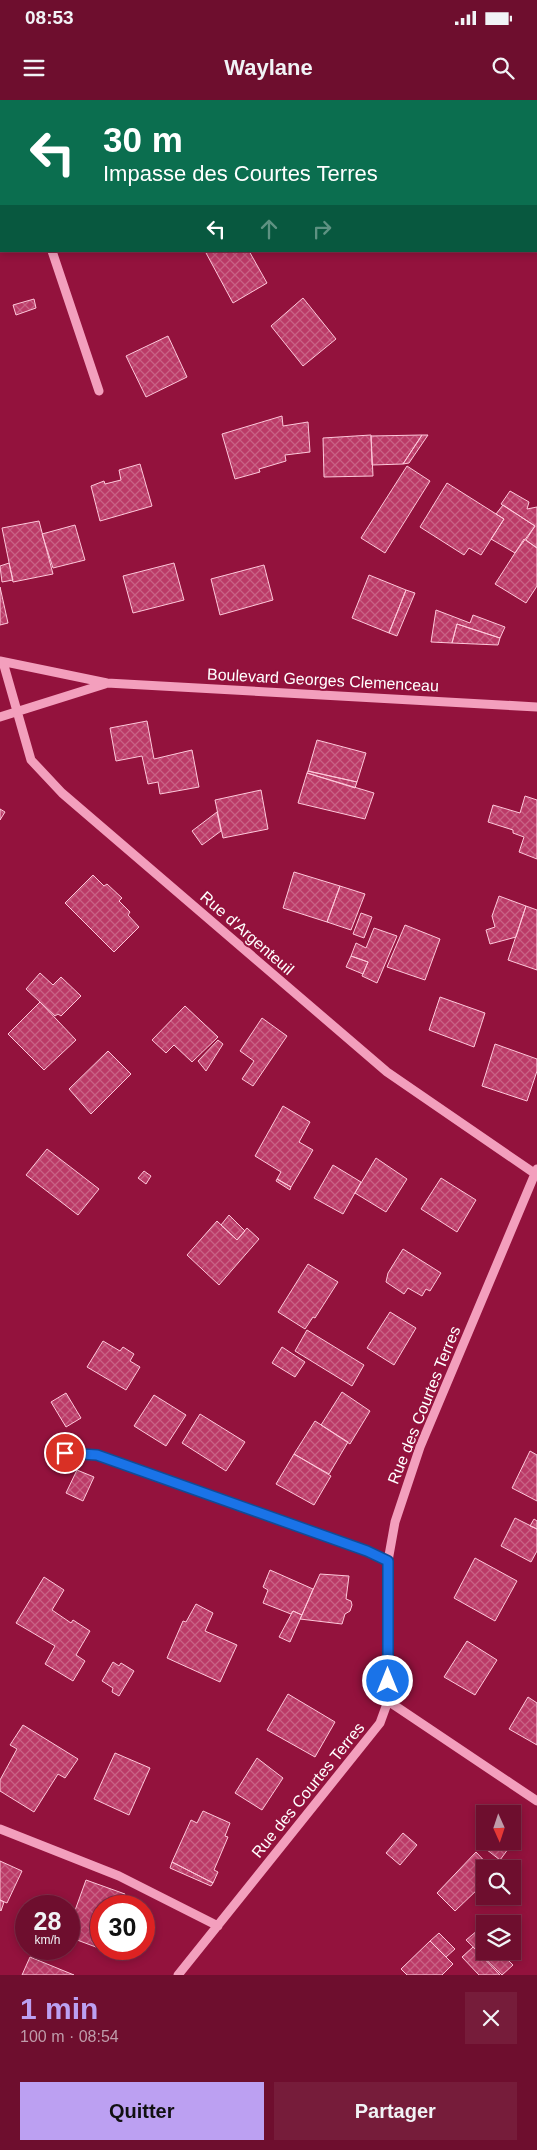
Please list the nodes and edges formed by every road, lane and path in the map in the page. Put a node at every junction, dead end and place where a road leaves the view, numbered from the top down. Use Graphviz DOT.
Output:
graph roads {
  1 [pos="52,252"];
  2 [pos="99,391"];
  3 [pos="2,661"];
  4 [pos="107,683"];
  5 [pos="537,707"];
  6 [pos="17,711"];
  7 [pos="0,717"];
  8 [pos="536,1173"];
  9 [pos="49,1452"];
  10 [pos="388,1561"];
  11 [pos="388,1701"];
  12 [pos="537,1801"];
  13 [pos="0,1829"];
  14 [pos="218,1926"];
  15 [pos="178,1975"];
  1 -- 2 [label="street"];
  3 -- 4 [label="street, Boulevard Georges Clemenceau"];
  3 -- 6 [label="street, Rue d'Argenteuil"];
  4 -- 5 [label="street, Boulevard Georges Clemenceau"];
  4 -- 6 [label="street, Boulevard Georges Clemenceau"];
  6 -- 7 [label="street, Boulevard Georges Clemenceau"];
  6 -- 8 [label="street, Rue d'Argenteuil"];
  8 -- 10 [label="street, Rue des Courtes Terres"];
  9 -- 10 [label="street"];
  10 -- 11 [label="street, Rue des Courtes Terres"];
  11 -- 12 [label="street"];
  11 -- 14 [label="street, Rue des Courtes Terres"];
  13 -- 14 [label="street"];
  14 -- 15 [label="street, Rue des Courtes Terres"];
}
